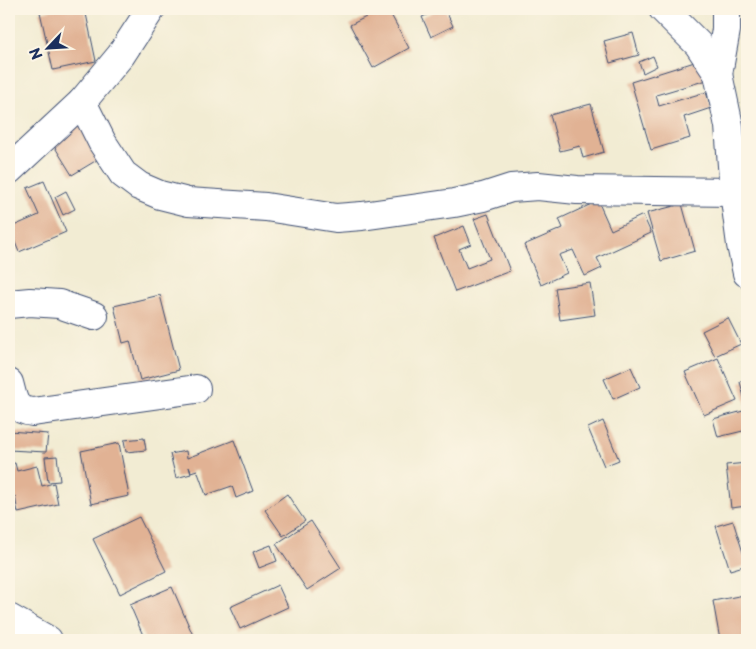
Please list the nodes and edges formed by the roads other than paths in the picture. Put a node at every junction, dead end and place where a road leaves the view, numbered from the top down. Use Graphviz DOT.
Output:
graph roads {
  1 [pos="151,9"];
  2 [pos="663,9"];
  3 [pos="726,9"];
  4 [pos="718,74"];
  5 [pos="82,102"];
  6 [pos="9,170"];
  7 [pos="734,192"];
  8 [pos="747,273"];
  9 [pos="9,304"];
  10 [pos="94,316"];
  11 [pos="9,383"];
  12 [pos="196,390"];
  13 [pos="9,618"];
  14 [pos="48,640"];
  1 -- 5 [label="street"];
  2 -- 4 [label="street"];
  3 -- 4 [label="street"];
  4 -- 7 [label="street"];
  5 -- 6 [label="street"];
  5 -- 7 [label="street"];
  7 -- 8 [label="street"];
  9 -- 10 [label="street"];
  11 -- 12 [label="street"];
  13 -- 14 [label="street"];
}
